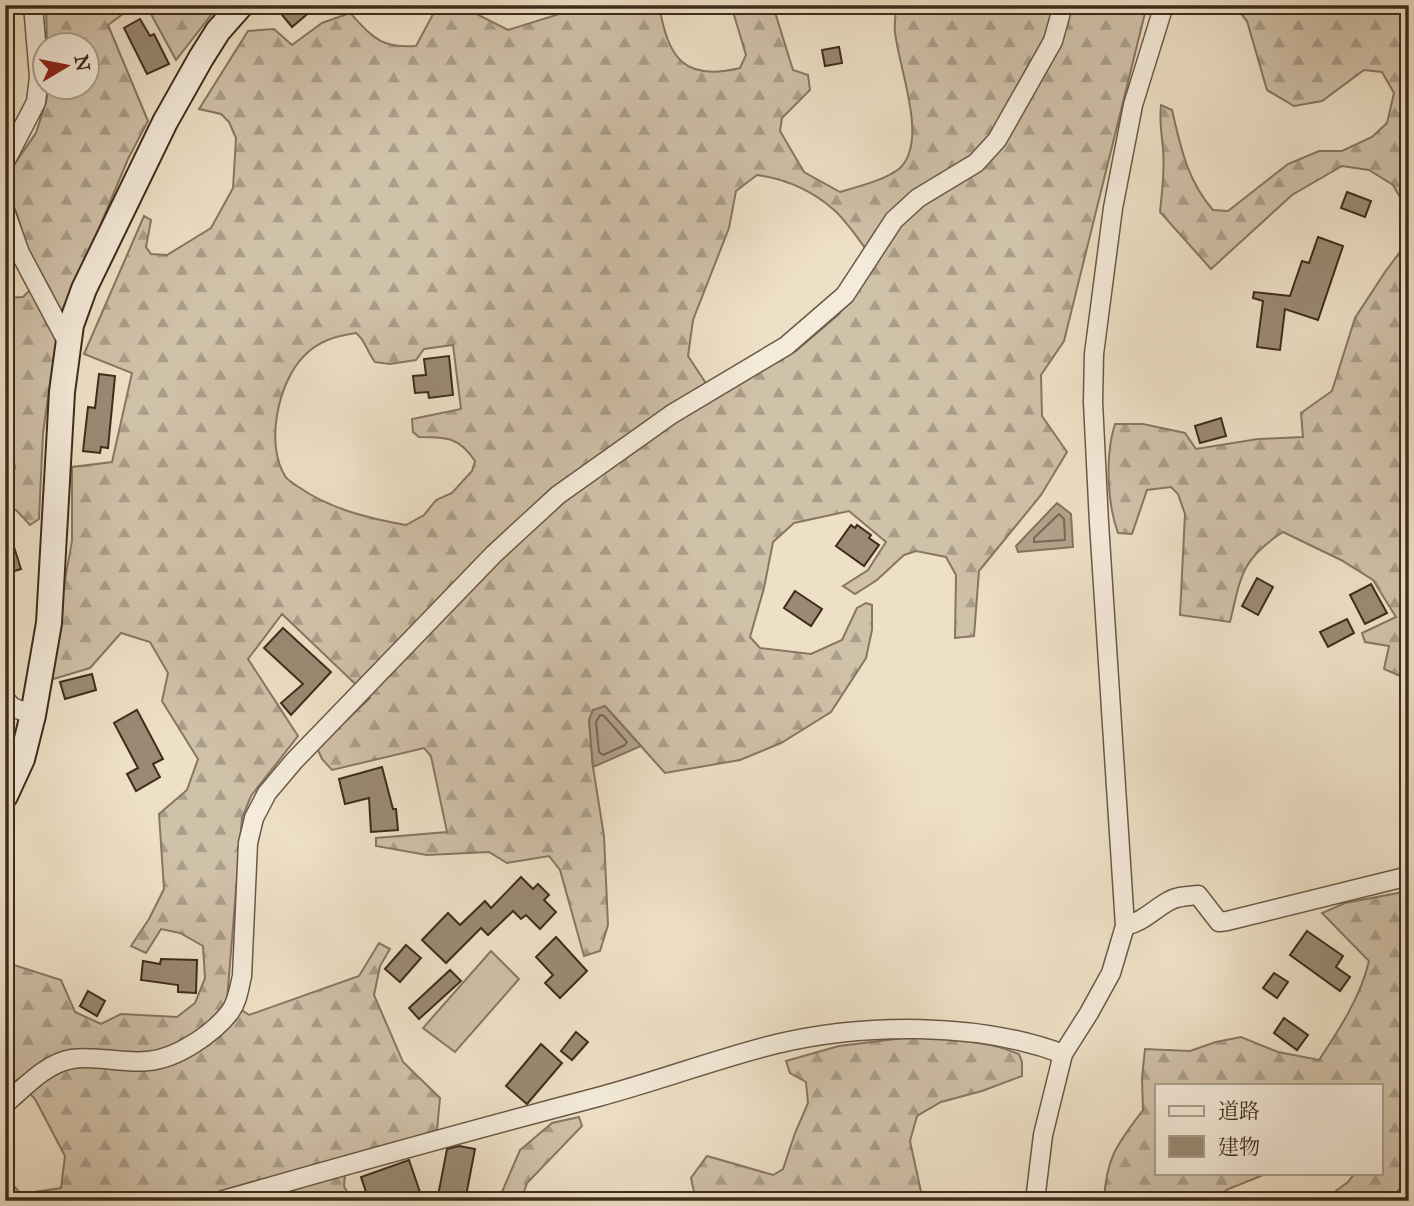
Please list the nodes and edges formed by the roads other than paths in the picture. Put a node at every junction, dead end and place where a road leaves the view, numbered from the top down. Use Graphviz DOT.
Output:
graph roads {
  1 [pos="33,5"];
  2 [pos="241,5"];
  3 [pos="1063,5"];
  4 [pos="1164,5"];
  5 [pos="5,162"];
  6 [pos="5,211"];
  7 [pos="70,347"];
  8 [pos="5,699"];
  9 [pos="33,715"];
  10 [pos="5,796"];
  11 [pos="1409,876"];
  12 [pos="1125,926"];
  13 [pos="1063,1054"];
  14 [pos="5,1104"];
  15 [pos="1409,1193"];
  16 [pos="220,1201"];
  17 [pos="1035,1201"];
  18 [pos="1402,1201"];
  1 -- 5 [label="street"];
  2 -- 7 [label="street"];
  3 -- 14 [label="street"];
  4 -- 12 [label="street"];
  6 -- 7 [label="street"];
  7 -- 9 [label="street"];
  8 -- 9 [label="street"];
  9 -- 10 [label="street"];
  11 -- 12 [label="street"];
  12 -- 13 [label="street"];
  13 -- 16 [label="street"];
  13 -- 17 [label="street"];
  15 -- 18 [label="street"];
}
